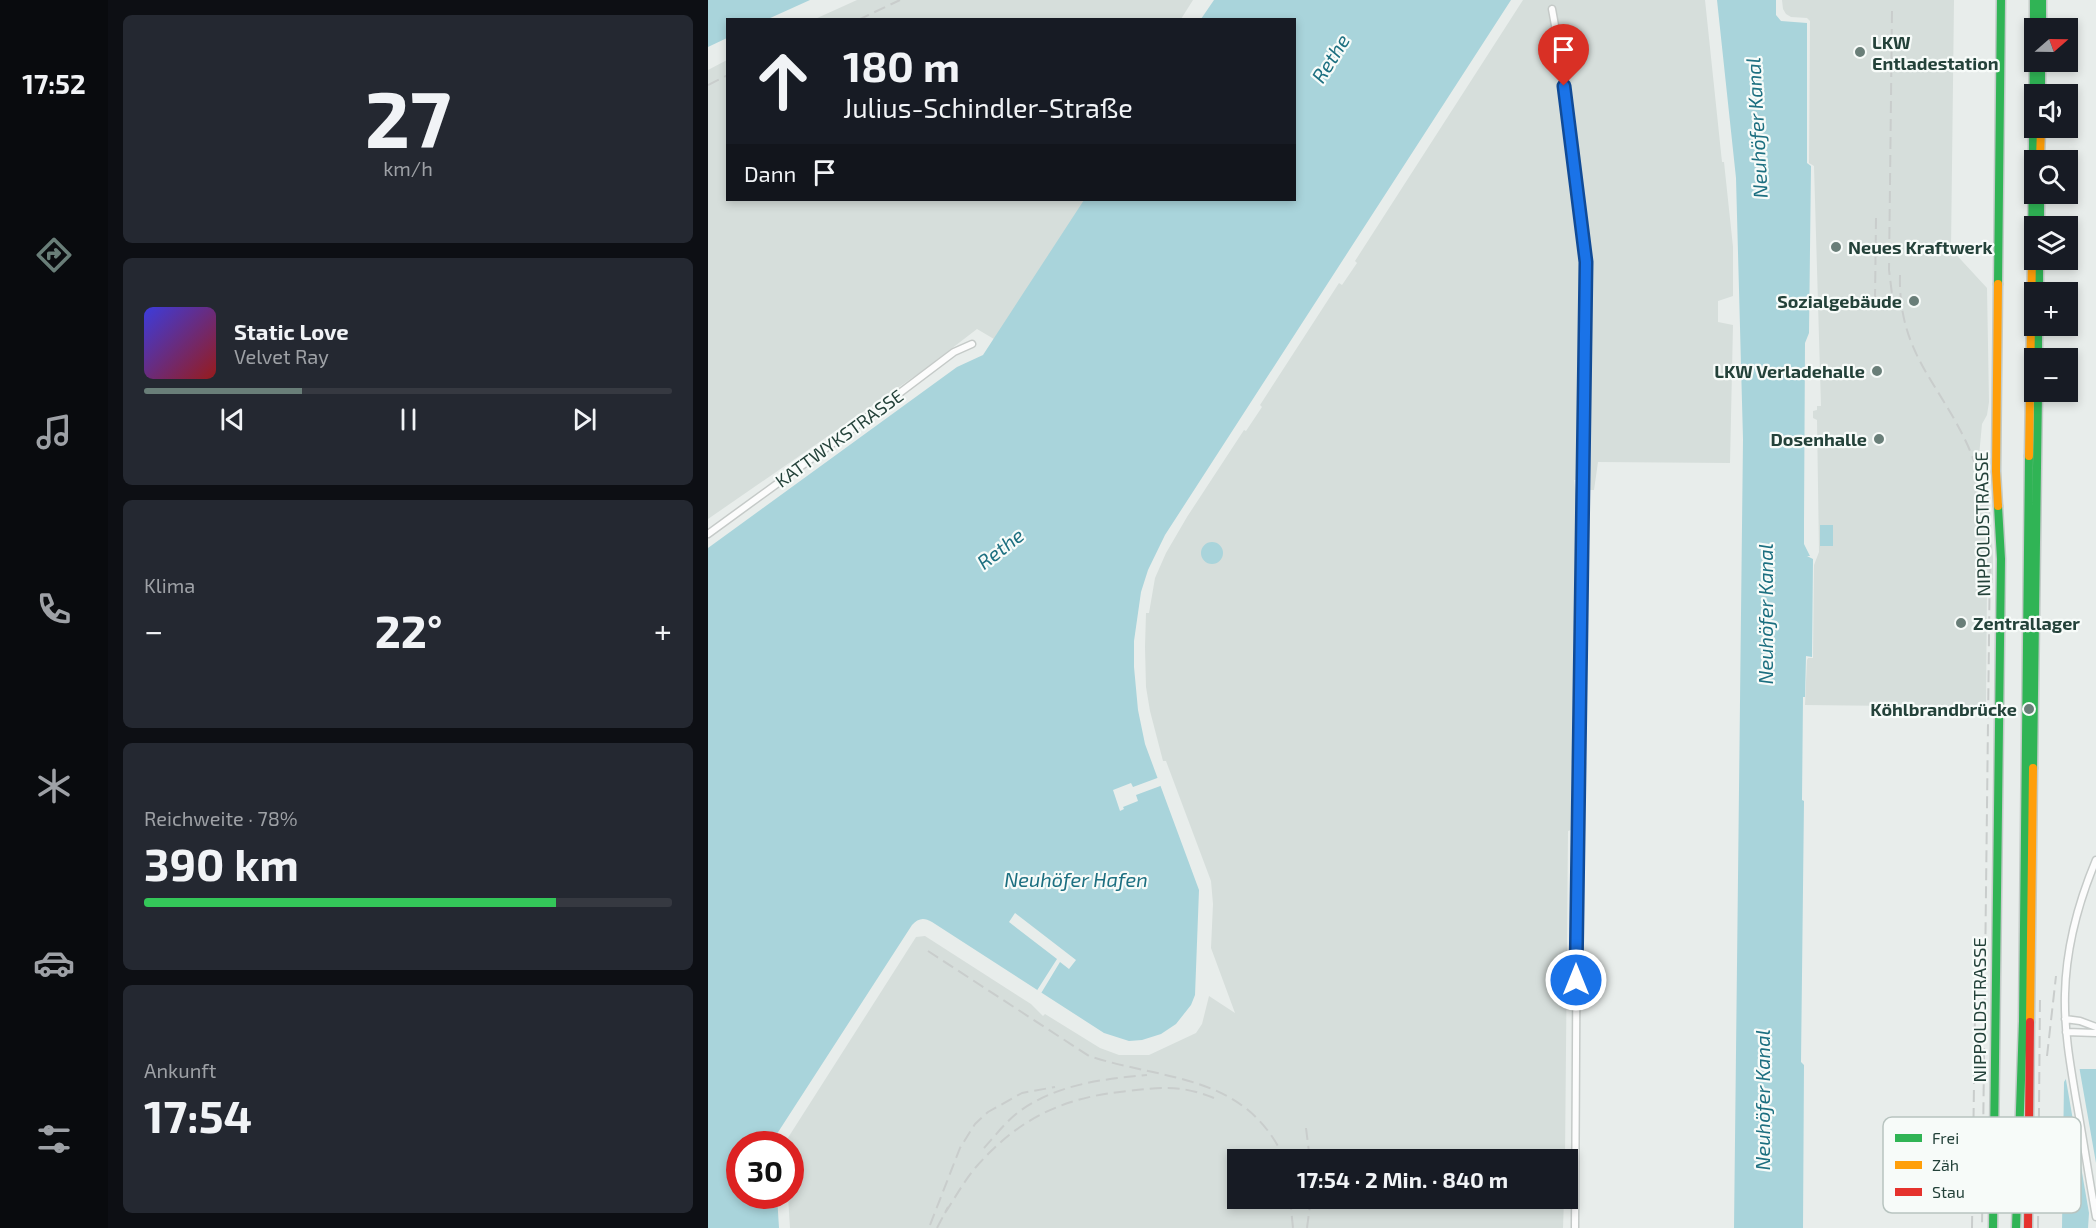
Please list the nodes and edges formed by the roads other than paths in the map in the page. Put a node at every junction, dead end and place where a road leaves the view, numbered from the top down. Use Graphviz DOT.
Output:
graph roads {
  1 [pos="2001,0"];
  2 [pos="2034,0"];
  3 [pos="2042,0"];
  4 [pos="1552,9"];
  5 [pos="2034,18"];
  6 [pos="2042,18"];
  7 [pos="2034,72"];
  8 [pos="972,344"];
  9 [pos="2038,402"];
  10 [pos="708,534"];
  11 [pos="2096,860"];
  12 [pos="2065,1019"];
  13 [pos="2096,1028"];
  14 [pos="2066,1032"];
  15 [pos="2096,1033"];
  16 [pos="1995,1117"];
  17 [pos="2020,1117"];
  18 [pos="2029,1117"];
  19 [pos="2079,1117"];
  20 [pos="2081,1129"];
  21 [pos="1994,1213"];
  22 [pos="2017,1213"];
  23 [pos="2028,1213"];
  24 [pos="2096,1217"];
  25 [pos="1575,1228"];
  26 [pos="1994,1228"];
  27 [pos="2016,1228"];
  28 [pos="2028,1228"];
  1 -- 16 [label="main road, NIPPOLDSTRASSE"];
  2 -- 5 [label="main road"];
  3 -- 6 [label="main road"];
  4 -- 25 [label="street"];
  7 -- 17 [label="main road"];
  8 -- 10 [label="street, KATTWYKSTRASSE"];
  9 -- 18 [label="main road"];
  11 -- 12 [label="street"];
  12 -- 13 [label="street"];
  12 -- 14 [label="street"];
  14 -- 15 [label="street"];
  14 -- 19 [label="street"];
  20 -- 24 [label="street"];
  21 -- 26 [label="main road, NIPPOLDSTRASSE"];
  22 -- 27 [label="main road"];
  23 -- 28 [label="main road"];
}
